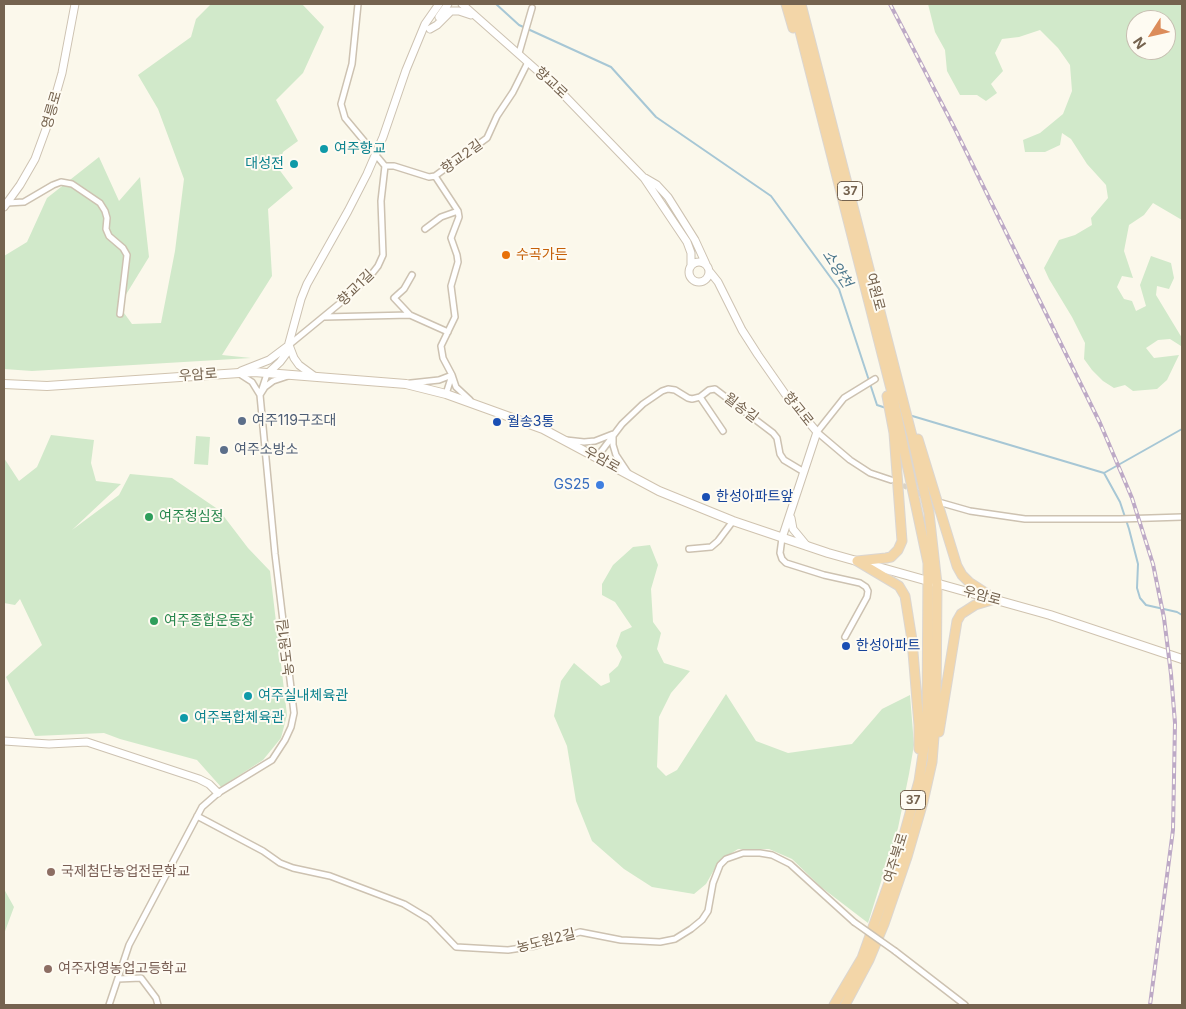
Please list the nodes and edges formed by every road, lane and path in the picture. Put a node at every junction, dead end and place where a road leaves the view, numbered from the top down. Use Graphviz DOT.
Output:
graph roads {
  1 [pos="75,4"];
  2 [pos="358,4"];
  3 [pos="433,4"];
  4 [pos="439,4"];
  5 [pos="448,4"];
  6 [pos="462,4"];
  7 [pos="467,4"];
  8 [pos="786,4"];
  9 [pos="793,4"];
  10 [pos="801,4"];
  11 [pos="531,10"];
  12 [pos="486,25"];
  13 [pos="428,26"];
  14 [pos="519,53"];
  15 [pos="528,62"];
  16 [pos="812,80"];
  17 [pos="375,156"];
  18 [pos="385,166"];
  19 [pos="435,176"];
  20 [pos="644,178"];
  21 [pos="5,205"];
  22 [pos="458,211"];
  23 [pos="425,229"];
  24 [pos="706,264"];
  25 [pos="691,265"];
  26 [pos="710,272"];
  27 [pos="412,275"];
  28 [pos="702,282"];
  29 [pos="722,291"];
  30 [pos="120,314"];
  31 [pos="410,315"];
  32 [pos="324,317"];
  33 [pos="448,332"];
  34 [pos="289,345"];
  35 [pos="238,372"];
  36 [pos="267,374"];
  37 [pos="288,375"];
  38 [pos="452,375"];
  39 [pos="316,378"];
  40 [pos="875,379"];
  41 [pos="4,384"];
  42 [pos="406,384"];
  43 [pos="446,394"];
  44 [pos="260,395"];
  45 [pos="700,397"];
  46 [pos="472,402"];
  47 [pos="723,431"];
  48 [pos="817,432"];
  49 [pos="897,433"];
  50 [pos="613,434"];
  51 [pos="914,436"];
  52 [pos="565,440"];
  53 [pos="597,456"];
  54 [pos="804,472"];
  55 [pos="632,477"];
  56 [pos="891,480"];
  57 [pos="942,503"];
  58 [pos="792,512"];
  59 [pos="1182,517"];
  60 [pos="733,521"];
  61 [pos="782,538"];
  62 [pos="808,546"];
  63 [pos="689,550"];
  64 [pos="856,561"];
  65 [pos="932,582"];
  66 [pos="995,599"];
  67 [pos="846,637"];
  68 [pos="1182,659"];
  69 [pos="4,741"];
  70 [pos="932,762"];
  71 [pos="919,781"];
  72 [pos="218,793"];
  73 [pos="197,816"];
  74 [pos="118,979"];
  75 [pos="109,1005"];
  76 [pos="158,1005"];
  77 [pos="834,1005"];
  78 [pos="845,1005"];
  79 [pos="965,1005"];
  1 -- 21 [label="street, 영릉로"];
  2 -- 17 [label="street"];
  3 -- 13 [label="street"];
  4 -- 13 [label="street, 향교1길"];
  5 -- 13 [label="street, 향교1길"];
  6 -- 12 [label="street, 향교로"];
  7 -- 12 [label="street, 향교로"];
  8 -- 16 [label="highway"];
  9 -- 16 [label="highway, 여원로 / 37"];
  10 -- 51 [label="highway, 여원로 / 37"];
  11 -- 14 [label="street"];
  12 -- 13 [label="street"];
  12 -- 14 [label="street, 향교로"];
  13 -- 17 [label="street, 향교1길"];
  14 -- 15 [label="street, 향교로"];
  15 -- 19 [label="street, 향교2길"];
  15 -- 20 [label="street, 향교로"];
  16 -- 49 [label="highway, 여원로 / 37"];
  17 -- 18 [label="street"];
  17 -- 34 [label="street, 향교1길"];
  18 -- 19 [label="street"];
  18 -- 32 [label="street, 향교1길"];
  19 -- 22 [label="street, 향교2길"];
  20 -- 24 [label="street, 향교로"];
  20 -- 25 [label="street, 향교로"];
  21 -- 30 [label="street"];
  22 -- 23 [label="street"];
  22 -- 33 [label="street"];
  24 -- 25 [label="street"];
  24 -- 26 [label="street"];
  25 -- 28 [label="street"];
  26 -- 28 [label="street"];
  26 -- 29 [label="street, 향교로"];
  27 -- 31 [label="street"];
  28 -- 29 [label="street"];
  29 -- 48 [label="street, 향교로"];
  31 -- 32 [label="street"];
  31 -- 33 [label="street"];
  32 -- 34 [label="street, 향교1길"];
  33 -- 38 [label="street"];
  34 -- 35 [label="street"];
  34 -- 36 [label="street, 향교1길"];
  34 -- 39 [label="street"];
  35 -- 36 [label="main road, 우암로"];
  35 -- 41 [label="main road, 우암로"];
  35 -- 44 [label="street"];
  36 -- 37 [label="main road, 우암로"];
  36 -- 44 [label="street, 농도원1길"];
  37 -- 39 [label="main road, 우암로"];
  37 -- 44 [label="street"];
  38 -- 42 [label="street"];
  38 -- 43 [label="street"];
  38 -- 46 [label="street"];
  39 -- 42 [label="main road, 우암로"];
  40 -- 48 [label="street"];
  42 -- 43 [label="main road, 우암로"];
  43 -- 46 [label="main road, 우암로"];
  44 -- 72 [label="street, 농도원1길"];
  45 -- 47 [label="street"];
  45 -- 50 [label="street, 월송길"];
  45 -- 54 [label="street, 월송길"];
  46 -- 52 [label="main road, 우암로"];
  48 -- 54 [label="street, 향교로"];
  48 -- 56 [label="street"];
  49 -- 64 [label="highway"];
  49 -- 65 [label="highway, 여원로 / 37"];
  50 -- 52 [label="street"];
  50 -- 53 [label="street, 월송길"];
  50 -- 55 [label="street"];
  51 -- 65 [label="highway, 37"];
  51 -- 66 [label="highway"];
  52 -- 53 [label="main road, 우암로"];
  53 -- 55 [label="main road, 우암로"];
  54 -- 58 [label="street, 향교로"];
  55 -- 60 [label="main road, 우암로"];
  57 -- 59 [label="street"];
  58 -- 61 [label="street, 향교로"];
  58 -- 62 [label="street"];
  60 -- 61 [label="main road, 우암로"];
  60 -- 63 [label="street"];
  61 -- 62 [label="main road, 우암로"];
  61 -- 67 [label="street"];
  62 -- 64 [label="main road, 우암로"];
  64 -- 65 [label="main road, 우암로"];
  64 -- 71 [label="highway"];
  65 -- 66 [label="main road, 우암로"];
  65 -- 70 [label="highway, 여주북로 / 37"];
  65 -- 71 [label="highway, 여주북로 / 37"];
  66 -- 68 [label="main road, 우암로"];
  66 -- 70 [label="highway"];
  69 -- 72 [label="street"];
  70 -- 78 [label="highway, 여주북로 / 37"];
  71 -- 77 [label="highway, 여주북로 / 37"];
  72 -- 73 [label="street, 농도원1길"];
  73 -- 74 [label="street, 농도원1길"];
  73 -- 79 [label="street, 농도원2길, bridge"];
  74 -- 75 [label="street, 농도원1길"];
  74 -- 76 [label="street"];
}
